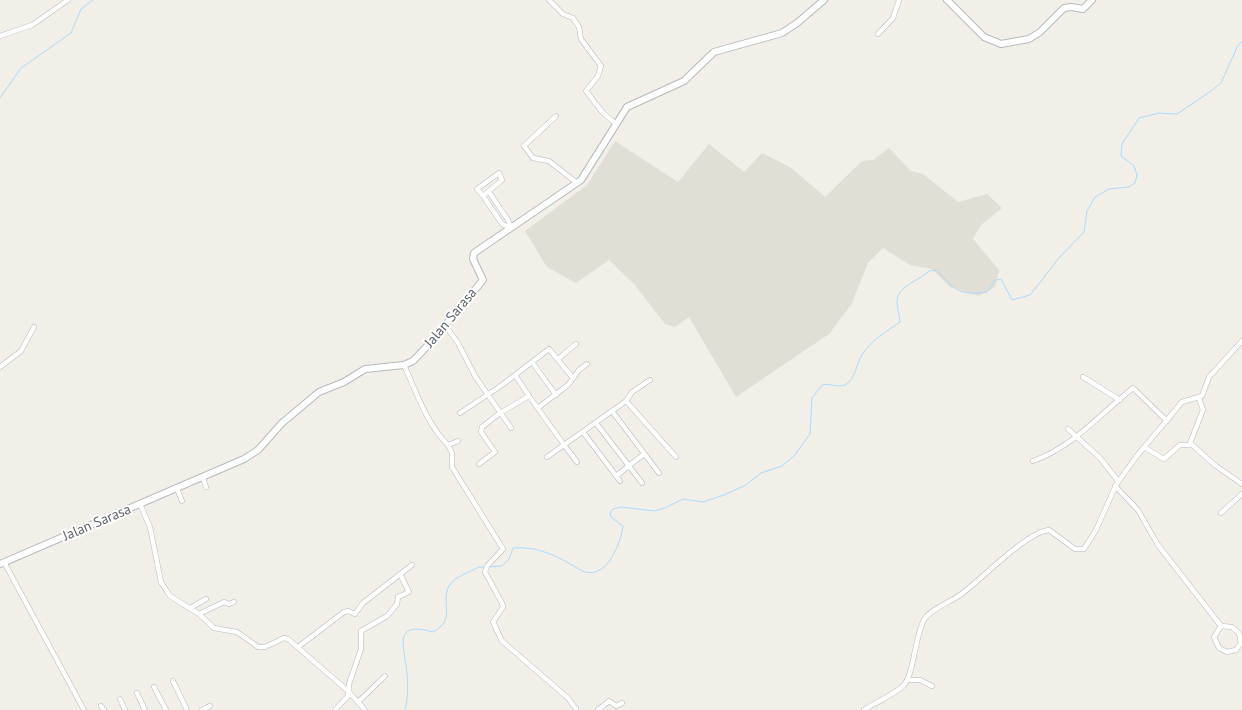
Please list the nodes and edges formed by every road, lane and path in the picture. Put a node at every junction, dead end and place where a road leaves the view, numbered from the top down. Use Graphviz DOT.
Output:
graph roads {
  1 [pos="68,0"];
  2 [pos="549,0"];
  3 [pos="824,0"];
  4 [pos="899,0"];
  5 [pos="947,0"];
  6 [pos="1092,0"];
  7 [pos="878,34"];
  8 [pos="0,36"];
  9 [pos="556,116"];
  10 [pos="615,123"];
  11 [pos="577,183"];
  12 [pos="489,192"];
  13 [pos="483,196"];
  14 [pos="510,228"];
  15 [pos="445,325"];
  16 [pos="34,327"];
  17 [pos="1242,341"];
  18 [pos="576,344"];
  19 [pos="558,358"];
  20 [pos="532,362"];
  21 [pos="404,364"];
  22 [pos="587,364"];
  23 [pos="0,367"];
  24 [pos="515,375"];
  25 [pos="1083,377"];
  26 [pos="573,378"];
  27 [pos="650,380"];
  28 [pos="488,394"];
  29 [pos="556,395"];
  30 [pos="529,396"];
  31 [pos="1199,398"];
  32 [pos="1120,400"];
  33 [pos="626,401"];
  34 [pos="538,408"];
  35 [pos="612,411"];
  36 [pos="460,413"];
  37 [pos="500,413"];
  38 [pos="1167,421"];
  39 [pos="596,423"];
  40 [pos="511,428"];
  41 [pos="1068,428"];
  42 [pos="584,432"];
  43 [pos="1077,436"];
  44 [pos="458,441"];
  45 [pos="448,445"];
  46 [pos="564,445"];
  47 [pos="1191,445"];
  48 [pos="1144,447"];
  49 [pos="644,454"];
  50 [pos="547,457"];
  51 [pos="676,457"];
  52 [pos="1033,461"];
  53 [pos="576,462"];
  54 [pos="479,464"];
  55 [pos="629,465"];
  56 [pos="658,473"];
  57 [pos="616,476"];
  58 [pos="203,478"];
  59 [pos="620,481"];
  60 [pos="1118,481"];
  61 [pos="642,483"];
  62 [pos="1242,484"];
  63 [pos="1115,486"];
  64 [pos="206,487"];
  65 [pos="177,489"];
  66 [pos="1242,494"];
  67 [pos="182,501"];
  68 [pos="140,504"];
  69 [pos="1221,513"];
  70 [pos="2,563"];
  71 [pos="412,565"];
  72 [pos="400,574"];
  73 [pos="206,599"];
  74 [pos="234,602"];
  75 [pos="190,608"];
  76 [pos="199,614"];
  77 [pos="1221,626"];
  78 [pos="298,647"];
  79 [pos="1236,650"];
  80 [pos="1242,655"];
  81 [pos="385,676"];
  82 [pos="907,680"];
  83 [pos="173,681"];
  84 [pos="932,686"];
  85 [pos="154,687"];
  86 [pos="348,691"];
  87 [pos="137,693"];
  88 [pos="120,699"];
  89 [pos="358,702"];
  90 [pos="622,703"];
  91 [pos="84,710"];
  92 [pos="125,710"];
  93 [pos="146,710"];
  94 [pos="166,710"];
  95 [pos="187,710"];
  96 [pos="334,710"];
  97 [pos="365,710"];
  98 [pos="575,710"];
  99 [pos="598,710"];
  100 [pos="864,710"];
  1 -- 8 [label="street"];
  2 -- 10 [label="street"];
  3 -- 10 [label="street, Jalan Sarasa"];
  4 -- 7 [label="street"];
  5 -- 6 [label="street"];
  9 -- 11 [label="street"];
  10 -- 11 [label="street, Jalan Sarasa"];
  11 -- 14 [label="street, Jalan Sarasa"];
  12 -- 13 [label="street"];
  12 -- 13 [label="street"];
  12 -- 14 [label="street"];
  13 -- 14 [label="street"];
  14 -- 15 [label="street, Jalan Sarasa"];
  15 -- 21 [label="street, Jalan Sarasa"];
  15 -- 28 [label="street"];
  16 -- 23 [label="street"];
  17 -- 31 [label="street"];
  18 -- 19 [label="street"];
  19 -- 20 [label="street"];
  19 -- 26 [label="street"];
  20 -- 24 [label="street"];
  20 -- 29 [label="street"];
  21 -- 45 [label="street"];
  21 -- 58 [label="street, Jalan Sarasa"];
  22 -- 26 [label="street"];
  24 -- 28 [label="street"];
  24 -- 30 [label="street"];
  25 -- 32 [label="street"];
  26 -- 29 [label="street"];
  27 -- 33 [label="street"];
  28 -- 36 [label="street"];
  28 -- 37 [label="street"];
  29 -- 34 [label="street"];
  30 -- 34 [label="street"];
  30 -- 37 [label="street"];
  31 -- 38 [label="street"];
  31 -- 47 [label="street"];
  32 -- 38 [label="street"];
  32 -- 43 [label="street"];
  33 -- 35 [label="street"];
  33 -- 51 [label="street"];
  34 -- 46 [label="street"];
  35 -- 39 [label="street"];
  35 -- 49 [label="street"];
  37 -- 40 [label="street"];
  37 -- 54 [label="street"];
  38 -- 48 [label="street"];
  39 -- 42 [label="street"];
  39 -- 55 [label="street"];
  41 -- 43 [label="street"];
  42 -- 46 [label="street"];
  42 -- 57 [label="street"];
  43 -- 52 [label="street"];
  43 -- 60 [label="street"];
  44 -- 45 [label="street"];
  45 -- 98 [label="street"];
  46 -- 50 [label="street"];
  46 -- 53 [label="street"];
  47 -- 48 [label="street"];
  47 -- 62 [label="street"];
  48 -- 60 [label="street"];
  49 -- 55 [label="street"];
  49 -- 56 [label="street"];
  55 -- 57 [label="street"];
  55 -- 61 [label="street"];
  57 -- 59 [label="street"];
  58 -- 64 [label="street"];
  58 -- 65 [label="street, Jalan Sarasa"];
  60 -- 63 [label="street"];
  63 -- 77 [label="street"];
  63 -- 82 [label="street"];
  65 -- 67 [label="street"];
  65 -- 68 [label="street, Jalan Sarasa"];
  66 -- 69 [label="street"];
  68 -- 70 [label="street, Jalan Sarasa"];
  68 -- 75 [label="street"];
  70 -- 91 [label="street"];
  71 -- 72 [label="street"];
  72 -- 78 [label="street"];
  72 -- 86 [label="street"];
  73 -- 75 [label="street"];
  74 -- 76 [label="street"];
  75 -- 76 [label="street"];
  76 -- 78 [label="street"];
  77 -- 79 [label="street"];
  77 -- 79 [label="street"];
  78 -- 86 [label="street"];
  79 -- 80 [label="street"];
  81 -- 89 [label="street"];
  82 -- 84 [label="street"];
  82 -- 100 [label="street"];
  83 -- 95 [label="street"];
  85 -- 94 [label="street"];
  86 -- 89 [label="street"];
  86 -- 96 [label="street"];
  87 -- 93 [label="street"];
  88 -- 92 [label="street"];
  89 -- 97 [label="street"];
  90 -- 99 [label="street"];
}
